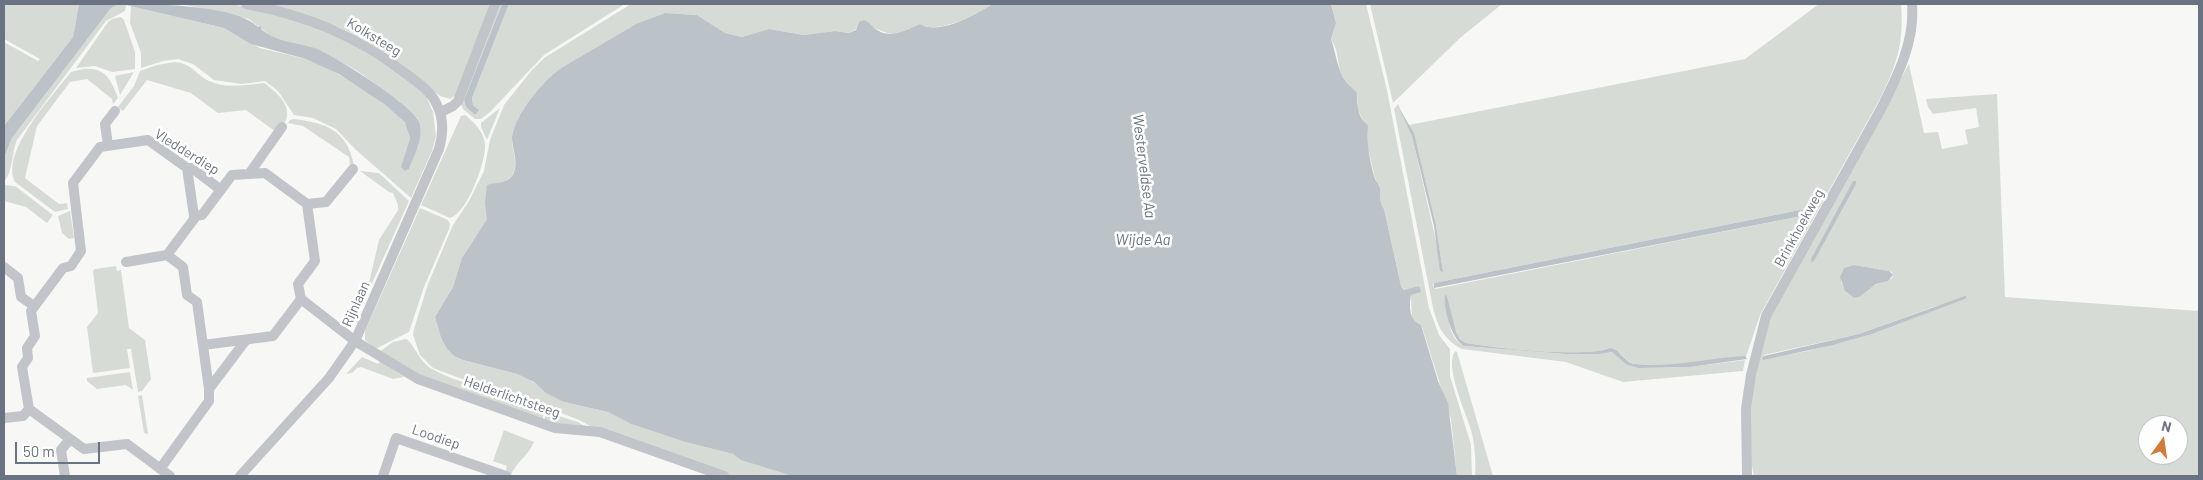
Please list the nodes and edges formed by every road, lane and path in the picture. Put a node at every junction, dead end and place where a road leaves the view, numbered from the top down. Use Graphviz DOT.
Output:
graph roads {
  1 [pos="246,4"];
  2 [pos="495,4"];
  3 [pos="1912,4"];
  4 [pos="115,111"];
  5 [pos="441,112"];
  6 [pos="282,127"];
  7 [pos="108,145"];
  8 [pos="187,168"];
  9 [pos="353,170"];
  10 [pos="249,174"];
  11 [pos="221,190"];
  12 [pos="307,204"];
  13 [pos="194,216"];
  14 [pos="167,255"];
  15 [pos="126,262"];
  16 [pos="4,267"];
  17 [pos="301,299"];
  18 [pos="34,306"];
  19 [pos="246,340"];
  20 [pos="355,341"];
  21 [pos="203,345"];
  22 [pos="209,389"];
  23 [pos="29,409"];
  24 [pos="4,418"];
  25 [pos="70,439"];
  26 [pos="160,469"];
  27 [pos="65,476"];
  28 [pos="170,476"];
  29 [pos="240,476"];
  30 [pos="382,476"];
  31 [pos="506,476"];
  32 [pos="724,476"];
  33 [pos="1747,476"];
  1 -- 5 [label="street, Kolksteeg"];
  2 -- 5 [label="street"];
  3 -- 33 [label="street, Brinkhoekweg"];
  4 -- 7 [label="street"];
  5 -- 20 [label="street, Rijnlaan"];
  6 -- 10 [label="street"];
  7 -- 8 [label="street, Vledderdiep"];
  7 -- 18 [label="street"];
  8 -- 11 [label="street, Vledderdiep"];
  8 -- 13 [label="street"];
  9 -- 12 [label="street"];
  10 -- 11 [label="street"];
  10 -- 12 [label="street"];
  11 -- 13 [label="street"];
  12 -- 17 [label="street"];
  13 -- 14 [label="street"];
  14 -- 15 [label="street"];
  14 -- 21 [label="street"];
  16 -- 18 [label="street"];
  17 -- 19 [label="street"];
  17 -- 20 [label="street, Helderlichtsteeg"];
  18 -- 23 [label="street"];
  19 -- 21 [label="street"];
  19 -- 22 [label="street"];
  20 -- 29 [label="street, Rijnlaan"];
  20 -- 32 [label="street, Helderlichtsteeg"];
  21 -- 22 [label="street"];
  22 -- 26 [label="street"];
  23 -- 24 [label="street"];
  23 -- 25 [label="street"];
  25 -- 26 [label="street"];
  25 -- 27 [label="street"];
  26 -- 28 [label="street"];
  30 -- 31 [label="street, Loodiep"];
}
